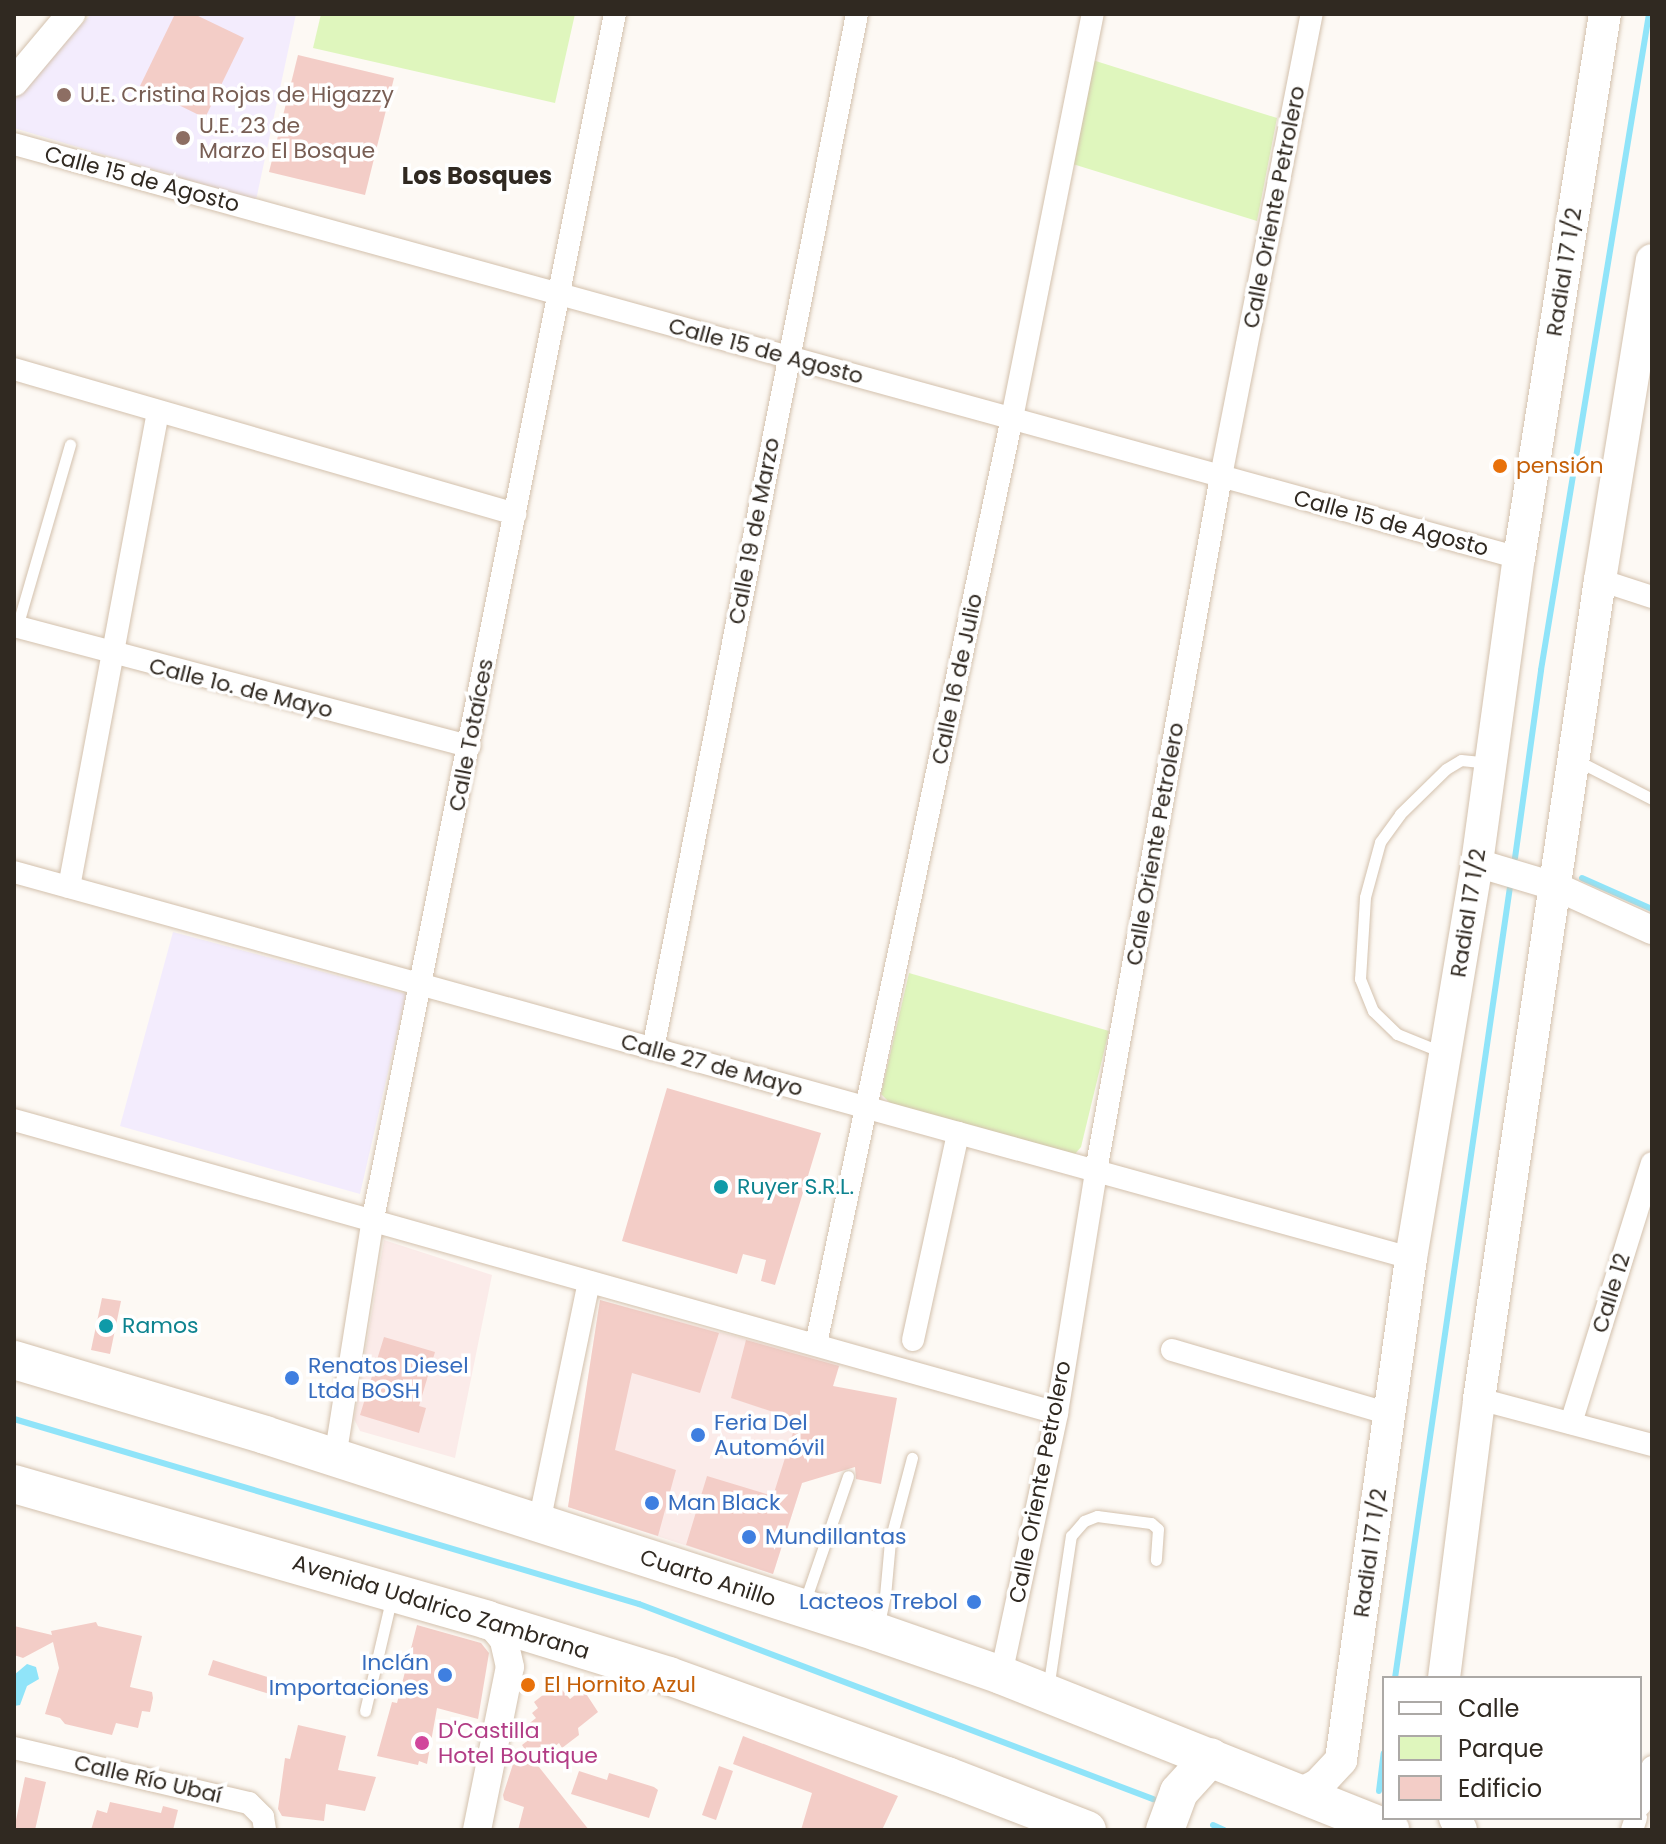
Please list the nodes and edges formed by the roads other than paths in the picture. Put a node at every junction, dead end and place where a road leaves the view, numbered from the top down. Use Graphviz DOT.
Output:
graph roads {
  1 [pos="71,14"];
  2 [pos="615,14"];
  3 [pos="857,14"];
  4 [pos="1093,14"];
  5 [pos="1312,14"];
  6 [pos="1605,14"];
  7 [pos="14,82"];
  8 [pos="14,144"];
  9 [pos="1652,260"];
  10 [pos="561,294"];
  11 [pos="788,357"];
  12 [pos="14,369"];
  13 [pos="158,413"];
  14 [pos="1012,418"];
  15 [pos="70,445"];
  16 [pos="1221,476"];
  17 [pos="515,514"];
  18 [pos="1519,558"];
  19 [pos="1600,580"];
  20 [pos="1652,597"];
  21 [pos="15,626"];
  22 [pos="113,655"];
  23 [pos="469,746"];
  24 [pos="1575,759"];
  25 [pos="1491,763"];
  26 [pos="1652,799"];
  27 [pos="1477,863"];
  28 [pos="14,872"];
  29 [pos="69,887"];
  30 [pos="1557,887"];
  31 [pos="1652,930"];
  32 [pos="421,985"];
  33 [pos="653,1049"];
  34 [pos="1445,1053"];
  35 [pos="867,1108"];
  36 [pos="14,1120"];
  37 [pos="958,1133"];
  38 [pos="1652,1163"];
  39 [pos="1096,1171"];
  40 [pos="373,1218"];
  41 [pos="1411,1258"];
  42 [pos="589,1282"];
  43 [pos="913,1340"];
  44 [pos="816,1344"];
  45 [pos="1172,1350"];
  46 [pos="14,1360"];
  47 [pos="1479,1399"];
  48 [pos="1057,1413"];
  49 [pos="1389,1414"];
  50 [pos="1571,1423"];
  51 [pos="1652,1445"];
  52 [pos="335,1458"];
  53 [pos="912,1458"];
  54 [pos="848,1476"];
  55 [pos="14,1484"];
  56 [pos="539,1523"];
  57 [pos="1156,1560"];
  58 [pos="393,1592"];
  59 [pos="802,1609"];
  60 [pos="487,1620"];
  61 [pos="877,1632"];
  62 [pos="544,1637"];
  63 [pos="510,1667"];
  64 [pos="1001,1675"];
  65 [pos="1444,1676"];
  66 [pos="1048,1694"];
  67 [pos="365,1711"];
  68 [pos="14,1748"];
  69 [pos="1200,1767"];
  70 [pos="1652,1767"];
  71 [pos="1302,1793"];
  72 [pos="1642,1799"];
  73 [pos="265,1830"];
  74 [pos="477,1830"];
  75 [pos="1087,1830"];
  76 [pos="1165,1830"];
  77 [pos="1390,1830"];
  1 -- 7 [label="street"];
  2 -- 10 [label="street, Calle Totaíces"];
  3 -- 11 [label="street, Calle 19 de Marzo"];
  4 -- 14 [label="street, Calle 16 de Julio"];
  5 -- 16 [label="street, Calle Oriente Petrolero"];
  6 -- 18 [label="main road, Radial 17 1/2"];
  8 -- 10 [label="street, Calle 15 de Agosto"];
  9 -- 19 [label="main road"];
  10 -- 11 [label="street, Calle 15 de Agosto"];
  10 -- 17 [label="street, Calle Totaíces"];
  11 -- 14 [label="street, Calle 15 de Agosto"];
  11 -- 33 [label="street, Calle 19 de Marzo"];
  12 -- 13 [label="street"];
  13 -- 17 [label="street"];
  13 -- 22 [label="street"];
  14 -- 16 [label="street, Calle 15 de Agosto"];
  14 -- 35 [label="street, Calle 16 de Julio"];
  15 -- 21 [label="lane"];
  16 -- 18 [label="street, Calle 15 de Agosto"];
  16 -- 39 [label="street, Calle Oriente Petrolero"];
  17 -- 23 [label="street, Calle Totaíces"];
  18 -- 25 [label="main road, Radial 17 1/2"];
  19 -- 20 [label="street"];
  19 -- 24 [label="main road"];
  21 -- 22 [label="street, Calle 1o. de Mayo"];
  22 -- 23 [label="street, Calle 1o. de Mayo"];
  22 -- 29 [label="street"];
  23 -- 32 [label="street, Calle Totaíces"];
  24 -- 26 [label="lane"];
  24 -- 30 [label="main road"];
  25 -- 27 [label="main road, Radial 17 1/2"];
  25 -- 34 [label="lane"];
  27 -- 30 [label="street"];
  27 -- 34 [label="main road, Radial 17 1/2"];
  28 -- 29 [label="street, Calle 27 de Mayo"];
  29 -- 32 [label="street, Calle 27 de Mayo"];
  30 -- 31 [label="street"];
  30 -- 47 [label="main road"];
  32 -- 33 [label="street, Calle 27 de Mayo"];
  32 -- 40 [label="street, Calle Totaíces"];
  33 -- 35 [label="street, Calle 27 de Mayo"];
  34 -- 41 [label="main road, Radial 17 1/2"];
  35 -- 37 [label="street, Calle 27 de Mayo"];
  35 -- 44 [label="street, Calle 16 de Julio"];
  36 -- 40 [label="street"];
  37 -- 39 [label="street, Calle 27 de Mayo"];
  37 -- 43 [label="street"];
  38 -- 50 [label="street, Calle 12"];
  39 -- 41 [label="street, Calle 27 de Mayo"];
  39 -- 48 [label="street, Calle Oriente Petrolero"];
  40 -- 42 [label="street"];
  40 -- 52 [label="street, Calle Totaíces"];
  41 -- 49 [label="main road, Radial 17 1/2"];
  42 -- 44 [label="street"];
  42 -- 56 [label="street"];
  44 -- 48 [label="street"];
  45 -- 49 [label="street"];
  46 -- 52 [label="highway, Cuarto Anillo"];
  47 -- 50 [label="street"];
  47 -- 65 [label="main road"];
  48 -- 64 [label="street, Calle Oriente Petrolero"];
  49 -- 71 [label="main road, Radial 17 1/2"];
  50 -- 51 [label="street"];
  52 -- 56 [label="highway, Cuarto Anillo"];
  53 -- 61 [label="lane"];
  54 -- 59 [label="lane"];
  55 -- 58 [label="highway, Avenida Udalrico Zambrana"];
  56 -- 59 [label="highway, Cuarto Anillo"];
  57 -- 66 [label="lane"];
  58 -- 60 [label="highway, Avenida Udalrico Zambrana"];
  58 -- 67 [label="lane"];
  59 -- 61 [label="highway, Cuarto Anillo"];
  60 -- 62 [label="highway, Avenida Udalrico Zambrana"];
  60 -- 63 [label="street"];
  61 -- 64 [label="highway, Cuarto Anillo"];
  62 -- 63 [label="street"];
  62 -- 75 [label="highway, Avenida Udalrico Zambrana"];
  63 -- 74 [label="street"];
  64 -- 66 [label="highway, Cuarto Anillo"];
  66 -- 69 [label="highway, Cuarto Anillo"];
  68 -- 73 [label="street, Calle Río Ubaí"];
  69 -- 71 [label="highway, Cuarto Anillo"];
  69 -- 76 [label="highway"];
  70 -- 72 [label="street"];
  71 -- 77 [label="highway, Cuarto Anillo"];
}
